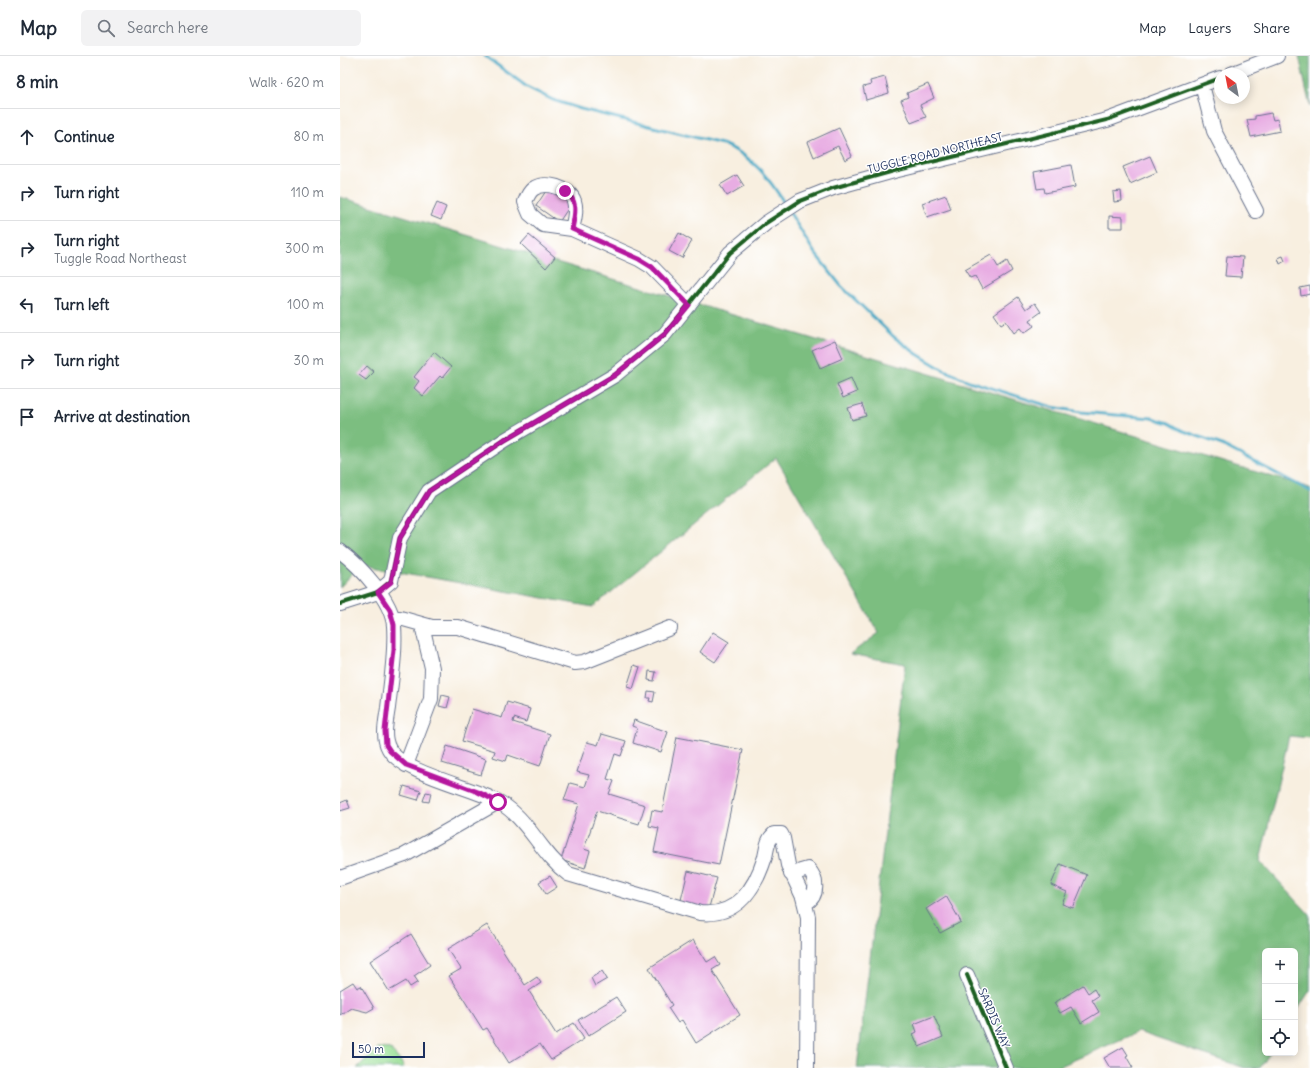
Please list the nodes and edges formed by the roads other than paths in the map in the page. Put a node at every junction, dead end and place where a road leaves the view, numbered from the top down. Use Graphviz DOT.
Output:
graph roads {
  1 [pos="1277,56"];
  2 [pos="1246,68"];
  3 [pos="1214,80"];
  4 [pos="1202,84"];
  5 [pos="1256,211"];
  6 [pos="572,229"];
  7 [pos="689,305"];
  8 [pos="340,551"];
  9 [pos="378,592"];
  10 [pos="340,604"];
  11 [pos="393,618"];
  12 [pos="422,625"];
  13 [pos="670,628"];
  14 [pos="406,765"];
  15 [pos="498,802"];
  16 [pos="340,878"];
  17 [pos="966,975"];
  18 [pos="807,1068"];
  19 [pos="1006,1068"];
  1 -- 2 [label="street"];
  3 -- 4 [label="street, TUGGLE ROAD NORTHEAST"];
  4 -- 5 [label="street"];
  4 -- 7 [label="street, TUGGLE ROAD NORTHEAST"];
  6 -- 7 [label="street"];
  7 -- 9 [label="street, TUGGLE ROAD NORTHEAST"];
  8 -- 9 [label="street"];
  9 -- 10 [label="street, TUGGLE ROAD NORTHEAST"];
  9 -- 11 [label="street"];
  11 -- 12 [label="street"];
  11 -- 14 [label="street"];
  12 -- 13 [label="street"];
  12 -- 14 [label="street"];
  14 -- 15 [label="street"];
  15 -- 16 [label="street"];
  15 -- 18 [label="street"];
  17 -- 19 [label="street, SARDIS WAY"];
}
